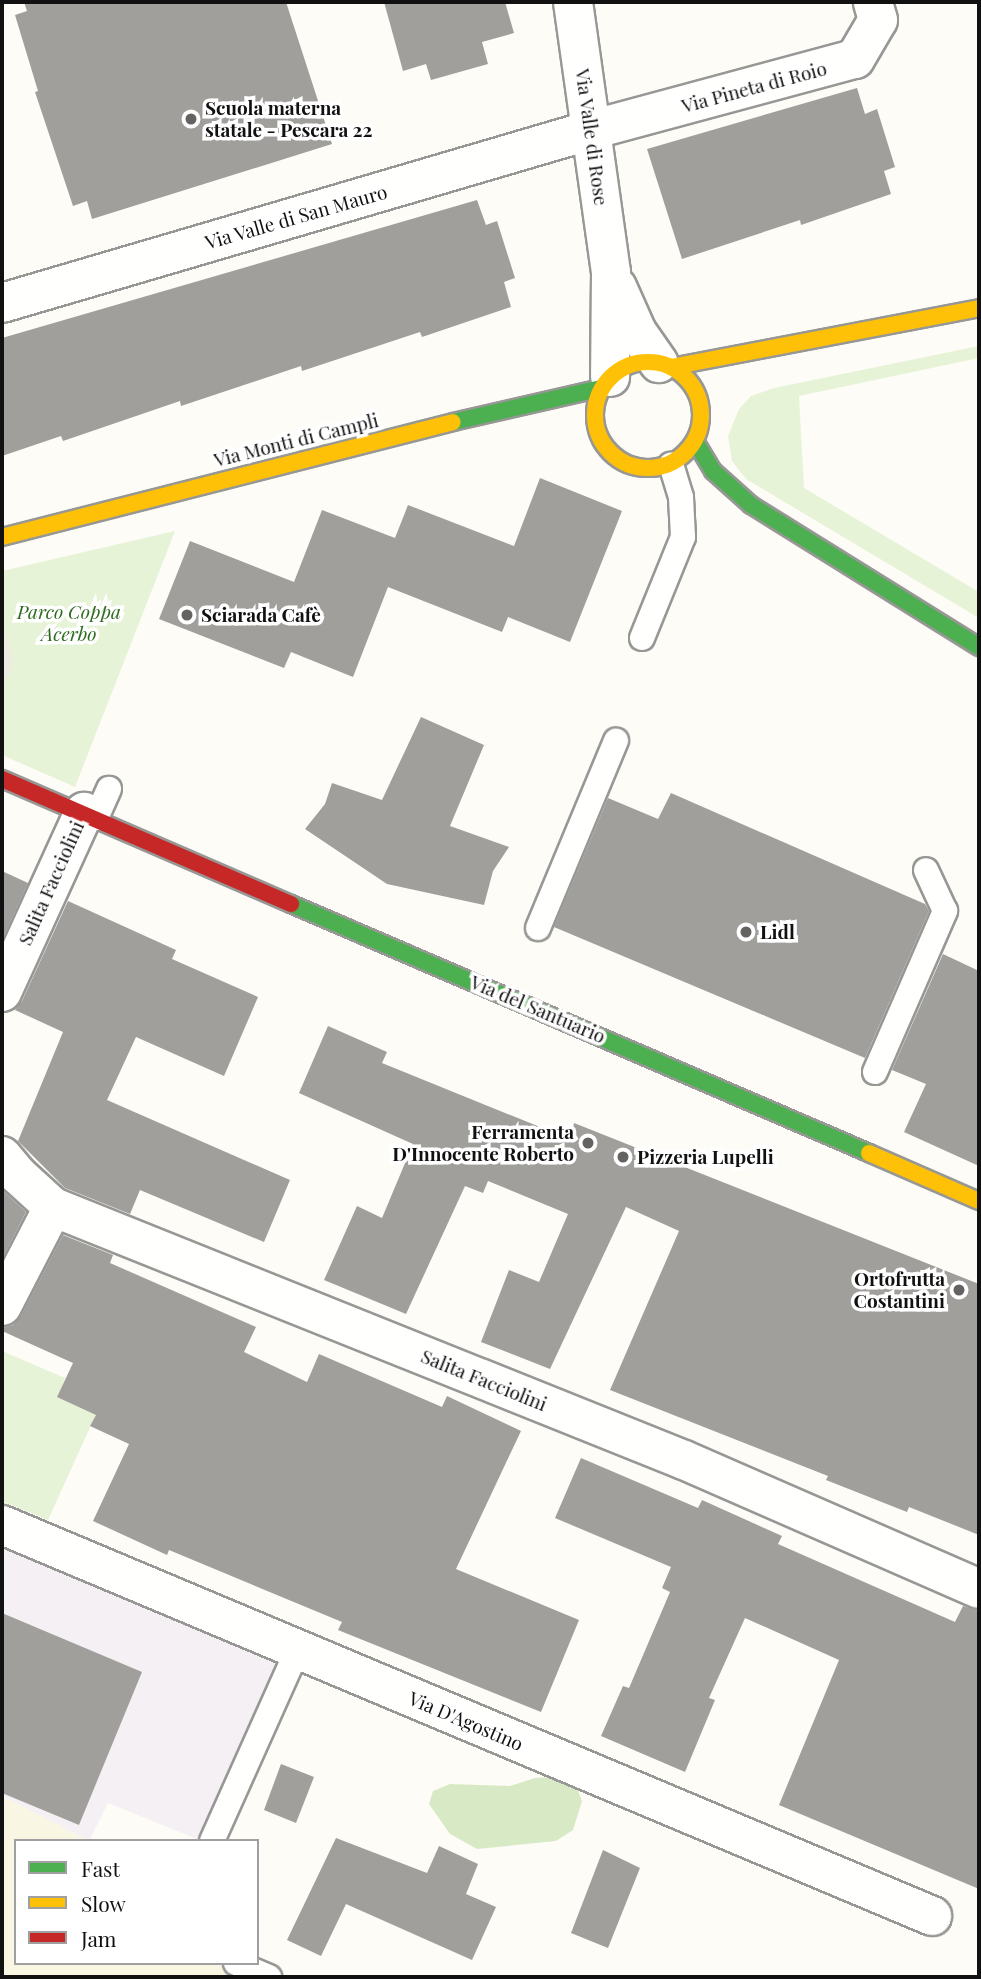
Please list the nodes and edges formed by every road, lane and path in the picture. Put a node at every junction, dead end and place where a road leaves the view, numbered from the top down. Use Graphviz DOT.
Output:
graph roads {
  1 [pos="573,2"];
  2 [pos="873,2"];
  3 [pos="591,130"];
  4 [pos="611,272"];
  5 [pos="2,303"];
  6 [pos="979,308"];
  7 [pos="794,346"];
  8 [pos="665,365"];
  9 [pos="606,382"];
  10 [pos="699,400"];
  11 [pos="695,441"];
  12 [pos="671,464"];
  13 [pos="2,537"];
  14 [pos="642,638"];
  15 [pos="979,647"];
  16 [pos="617,741"];
  17 [pos="2,779"];
  18 [pos="96,806"];
  19 [pos="926,870"];
  20 [pos="538,928"];
  21 [pos="2,992"];
  22 [pos="876,1072"];
  23 [pos="2,1156"];
  24 [pos="979,1200"];
  25 [pos="53,1206"];
  26 [pos="2,1306"];
  27 [pos="2,1525"];
  28 [pos="979,1589"];
  29 [pos="298,1649"];
  30 [pos="213,1839"];
  31 [pos="932,1916"];
  32 [pos="241,1965"];
  33 [pos="269,1977"];
  1 -- 3 [label="street, Via Valle di Rose"];
  2 -- 3 [label="street, Via Pineta di Roio"];
  3 -- 4 [label="street, Via Valle di Rose"];
  3 -- 5 [label="street, Via Valle di San Mauro"];
  4 -- 8 [label="street, Via Valle di Rose"];
  4 -- 9 [label="street, Via Valle di Rose"];
  6 -- 7 [label="street"];
  7 -- 8 [label="street"];
  7 -- 10 [label="street"];
  8 -- 9 [label="street"];
  8 -- 10 [label="street"];
  9 -- 12 [label="street"];
  9 -- 13 [label="street, Via Monti di Campli"];
  10 -- 11 [label="street"];
  11 -- 12 [label="street"];
  11 -- 15 [label="street"];
  12 -- 14 [label="lane"];
  16 -- 20 [label="lane"];
  17 -- 18 [label="street, Via del Santuario"];
  18 -- 21 [label="street, Salita Facciolini"];
  18 -- 24 [label="street, Via del Santuario"];
  19 -- 22 [label="lane"];
  23 -- 25 [label="street, Salita Facciolini"];
  25 -- 26 [label="street"];
  25 -- 28 [label="street, Salita Facciolini"];
  27 -- 29 [label="street, Via D'Agostino"];
  29 -- 30 [label="lane"];
  29 -- 31 [label="street, Via D'Agostino"];
  32 -- 33 [label="lane"];
}
